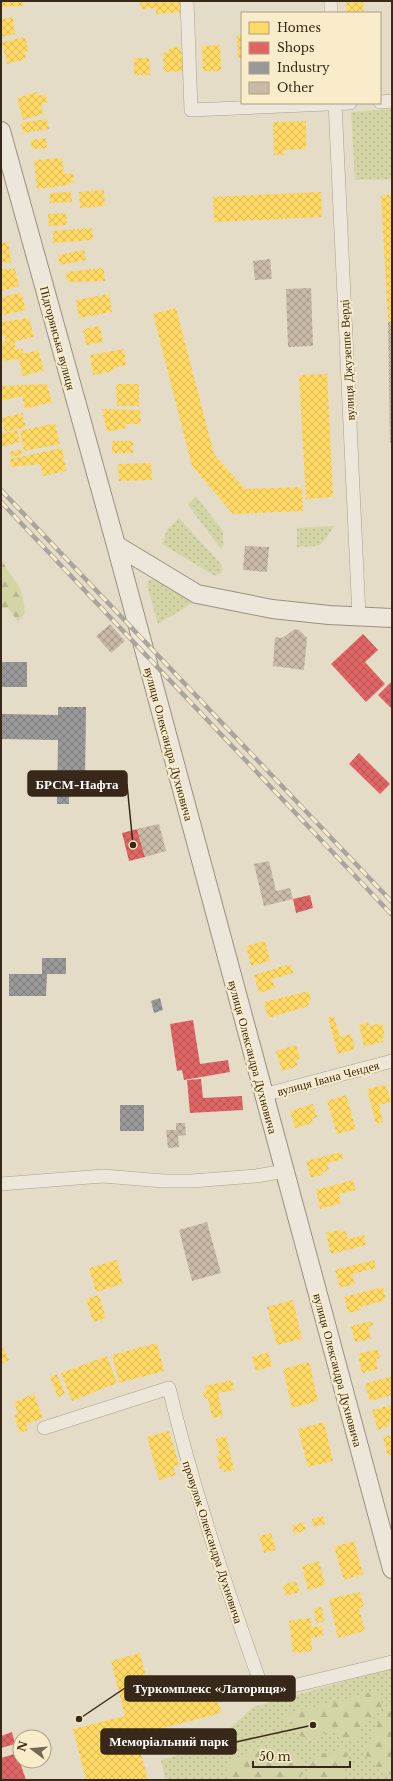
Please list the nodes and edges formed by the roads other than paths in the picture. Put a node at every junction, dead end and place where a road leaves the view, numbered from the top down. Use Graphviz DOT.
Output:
graph roads {
  1 [pos="187,1"];
  2 [pos="331,1"];
  3 [pos="331,12"];
  4 [pos="392,101"];
  5 [pos="381,102"];
  6 [pos="314,104"];
  7 [pos="335,104"];
  8 [pos="1,131"];
  9 [pos="116,545"];
  10 [pos="359,617"];
  11 [pos="392,618"];
  12 [pos="392,1061"];
  13 [pos="263,1095"];
  14 [pos="285,1171"];
  15 [pos="1,1184"];
  16 [pos="44,1428"];
  17 [pos="391,1560"];
  18 [pos="392,1662"];
  1 -- 6 [label="street"];
  2 -- 3 [label="street"];
  4 -- 5 [label="street"];
  7 -- 10 [label="street, вулиця Джузеппе Верді"];
  8 -- 9 [label="main road, Підгорянська вулиця"];
  9 -- 10 [label="main road"];
  9 -- 13 [label="main road, вулиця Олександра Духновича"];
  10 -- 11 [label="main road"];
  12 -- 13 [label="street, вулиця Івана Чендея"];
  13 -- 14 [label="main road, вулиця Олександра Духновича"];
  14 -- 15 [label="street"];
  14 -- 17 [label="main road, вулиця Олександра Духновича"];
  16 -- 18 [label="street, провулок Олександра Духновича"];
}
